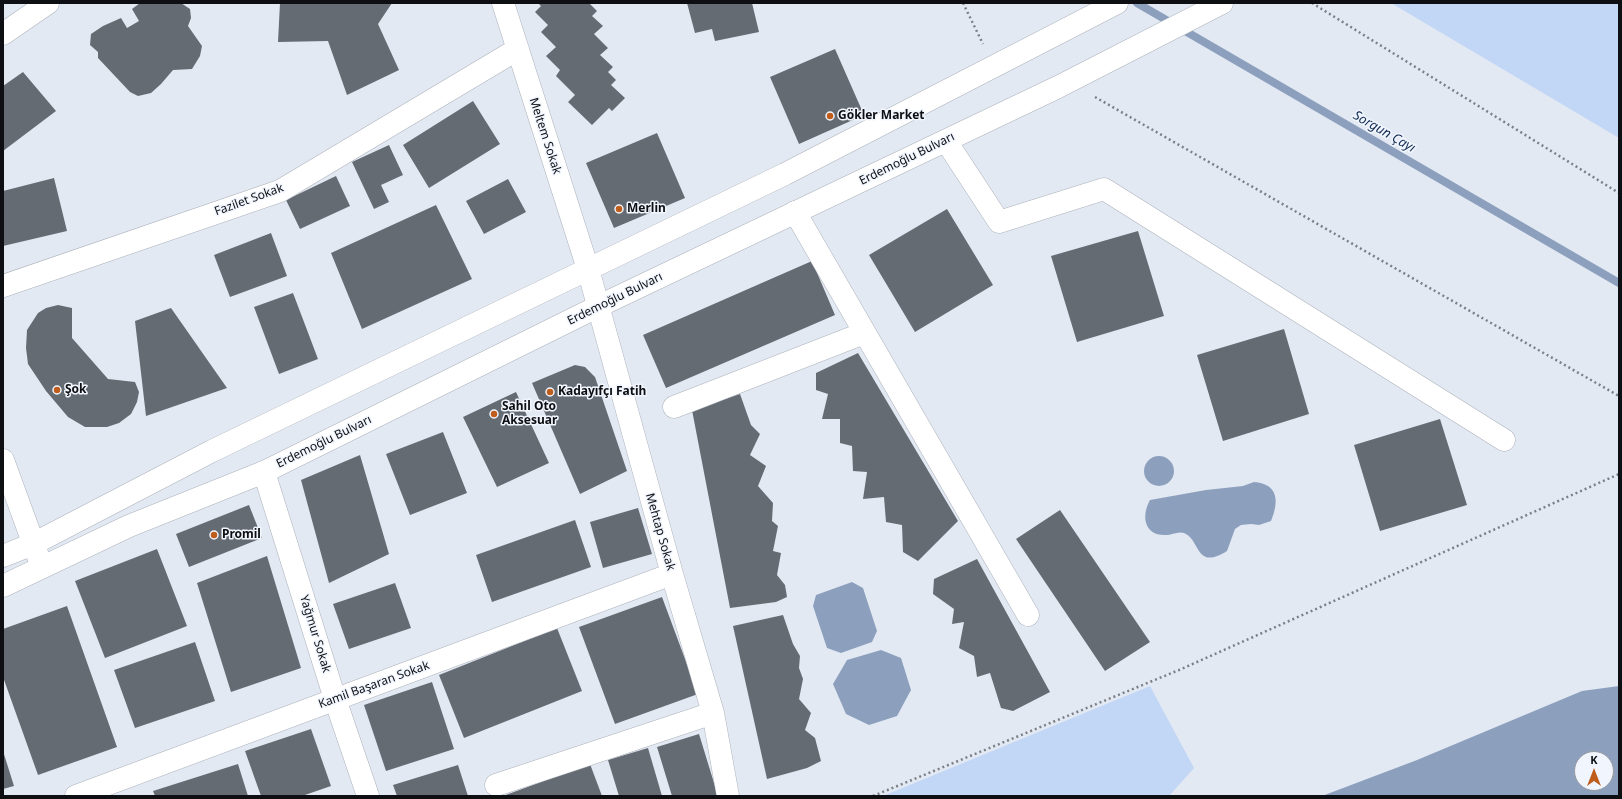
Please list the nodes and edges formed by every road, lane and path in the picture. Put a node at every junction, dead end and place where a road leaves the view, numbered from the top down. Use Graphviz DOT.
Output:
graph roads {
  1 [pos="48,3"];
  2 [pos="503,3"];
  3 [pos="963,3"];
  4 [pos="1117,3"];
  5 [pos="1222,3"];
  6 [pos="1312,3"];
  7 [pos="3,34"];
  8 [pos="518,49"];
  9 [pos="994,66"];
  10 [pos="1058,87"];
  11 [pos="946,141"];
  12 [pos="1619,193"];
  13 [pos="795,212"];
  14 [pos="588,269"];
  15 [pos="3,286"];
  16 [pos="597,307"];
  17 [pos="864,333"];
  18 [pos="1619,396"];
  19 [pos="674,407"];
  20 [pos="1504,440"];
  21 [pos="3,460"];
  22 [pos="264,472"];
  23 [pos="1619,474"];
  24 [pos="33,544"];
  25 [pos="3,556"];
  26 [pos="42,567"];
  27 [pos="672,574"];
  28 [pos="3,586"];
  29 [pos="1028,615"];
  30 [pos="335,699"];
  31 [pos="713,713"];
  32 [pos="496,785"];
  33 [pos="76,796"];
  34 [pos="368,796"];
  35 [pos="728,796"];
  36 [pos="873,796"];
  1 -- 7 [label="main road"];
  2 -- 8 [label="main road, Meltem Sokak"];
  3 -- 9 [label="path"];
  4 -- 9 [label="main road"];
  5 -- 10 [label="main road, Erdemoğlu Bulvarı"];
  6 -- 12 [label="path"];
  8 -- 14 [label="main road, Meltem Sokak"];
  8 -- 15 [label="main road, Fazilet Sokak"];
  9 -- 14 [label="main road"];
  10 -- 11 [label="main road, Erdemoğlu Bulvarı"];
  10 -- 18 [label="path"];
  11 -- 13 [label="main road, Erdemoğlu Bulvarı"];
  11 -- 20 [label="main road"];
  13 -- 16 [label="main road, Erdemoğlu Bulvarı"];
  13 -- 17 [label="main road"];
  14 -- 16 [label="main road, Mehtap Sokak"];
  14 -- 24 [label="main road"];
  16 -- 22 [label="main road, Erdemoğlu Bulvarı"];
  16 -- 27 [label="main road, Mehtap Sokak"];
  17 -- 19 [label="main road"];
  17 -- 29 [label="main road"];
  21 -- 24 [label="main road"];
  22 -- 26 [label="main road, Erdemoğlu Bulvarı"];
  22 -- 30 [label="main road, Yağmur Sokak"];
  23 -- 36 [label="path"];
  24 -- 25 [label="main road"];
  24 -- 26 [label="main road"];
  26 -- 28 [label="main road, Erdemoğlu Bulvarı"];
  27 -- 30 [label="main road, Kamil Başaran Sokak"];
  27 -- 31 [label="main road, Mehtap Sokak"];
  30 -- 33 [label="main road, Kamil Başaran Sokak"];
  30 -- 34 [label="main road, Yağmur Sokak"];
  31 -- 32 [label="main road"];
  31 -- 35 [label="main road, Mehtap Sokak"];
}
